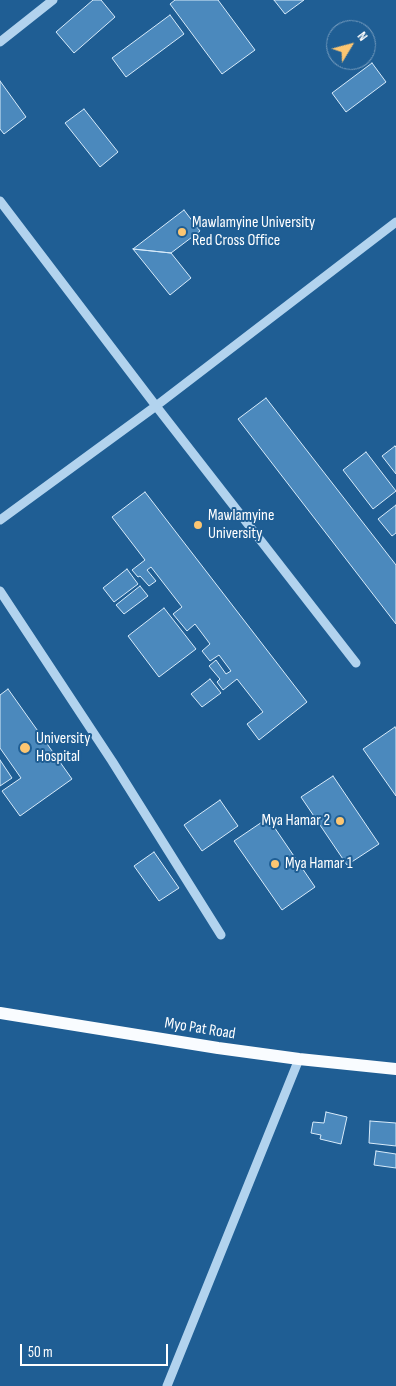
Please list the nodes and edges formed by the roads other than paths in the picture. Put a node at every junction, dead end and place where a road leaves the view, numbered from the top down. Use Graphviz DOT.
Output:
graph roads {
  1 [pos="53,0"];
  2 [pos="0,42"];
  3 [pos="0,201"];
  4 [pos="396,222"];
  5 [pos="156,406"];
  6 [pos="0,520"];
  7 [pos="0,591"];
  8 [pos="356,663"];
  9 [pos="221,935"];
  10 [pos="0,1013"];
  11 [pos="298,1059"];
  12 [pos="396,1069"];
  13 [pos="168,1386"];
  1 -- 2 [label="street"];
  3 -- 5 [label="street"];
  4 -- 5 [label="street"];
  5 -- 6 [label="street"];
  5 -- 8 [label="street"];
  7 -- 9 [label="street"];
  10 -- 11 [label="main road, Myo Pat Road"];
  11 -- 12 [label="main road, Myo Pat Road"];
  11 -- 13 [label="street"];
}
